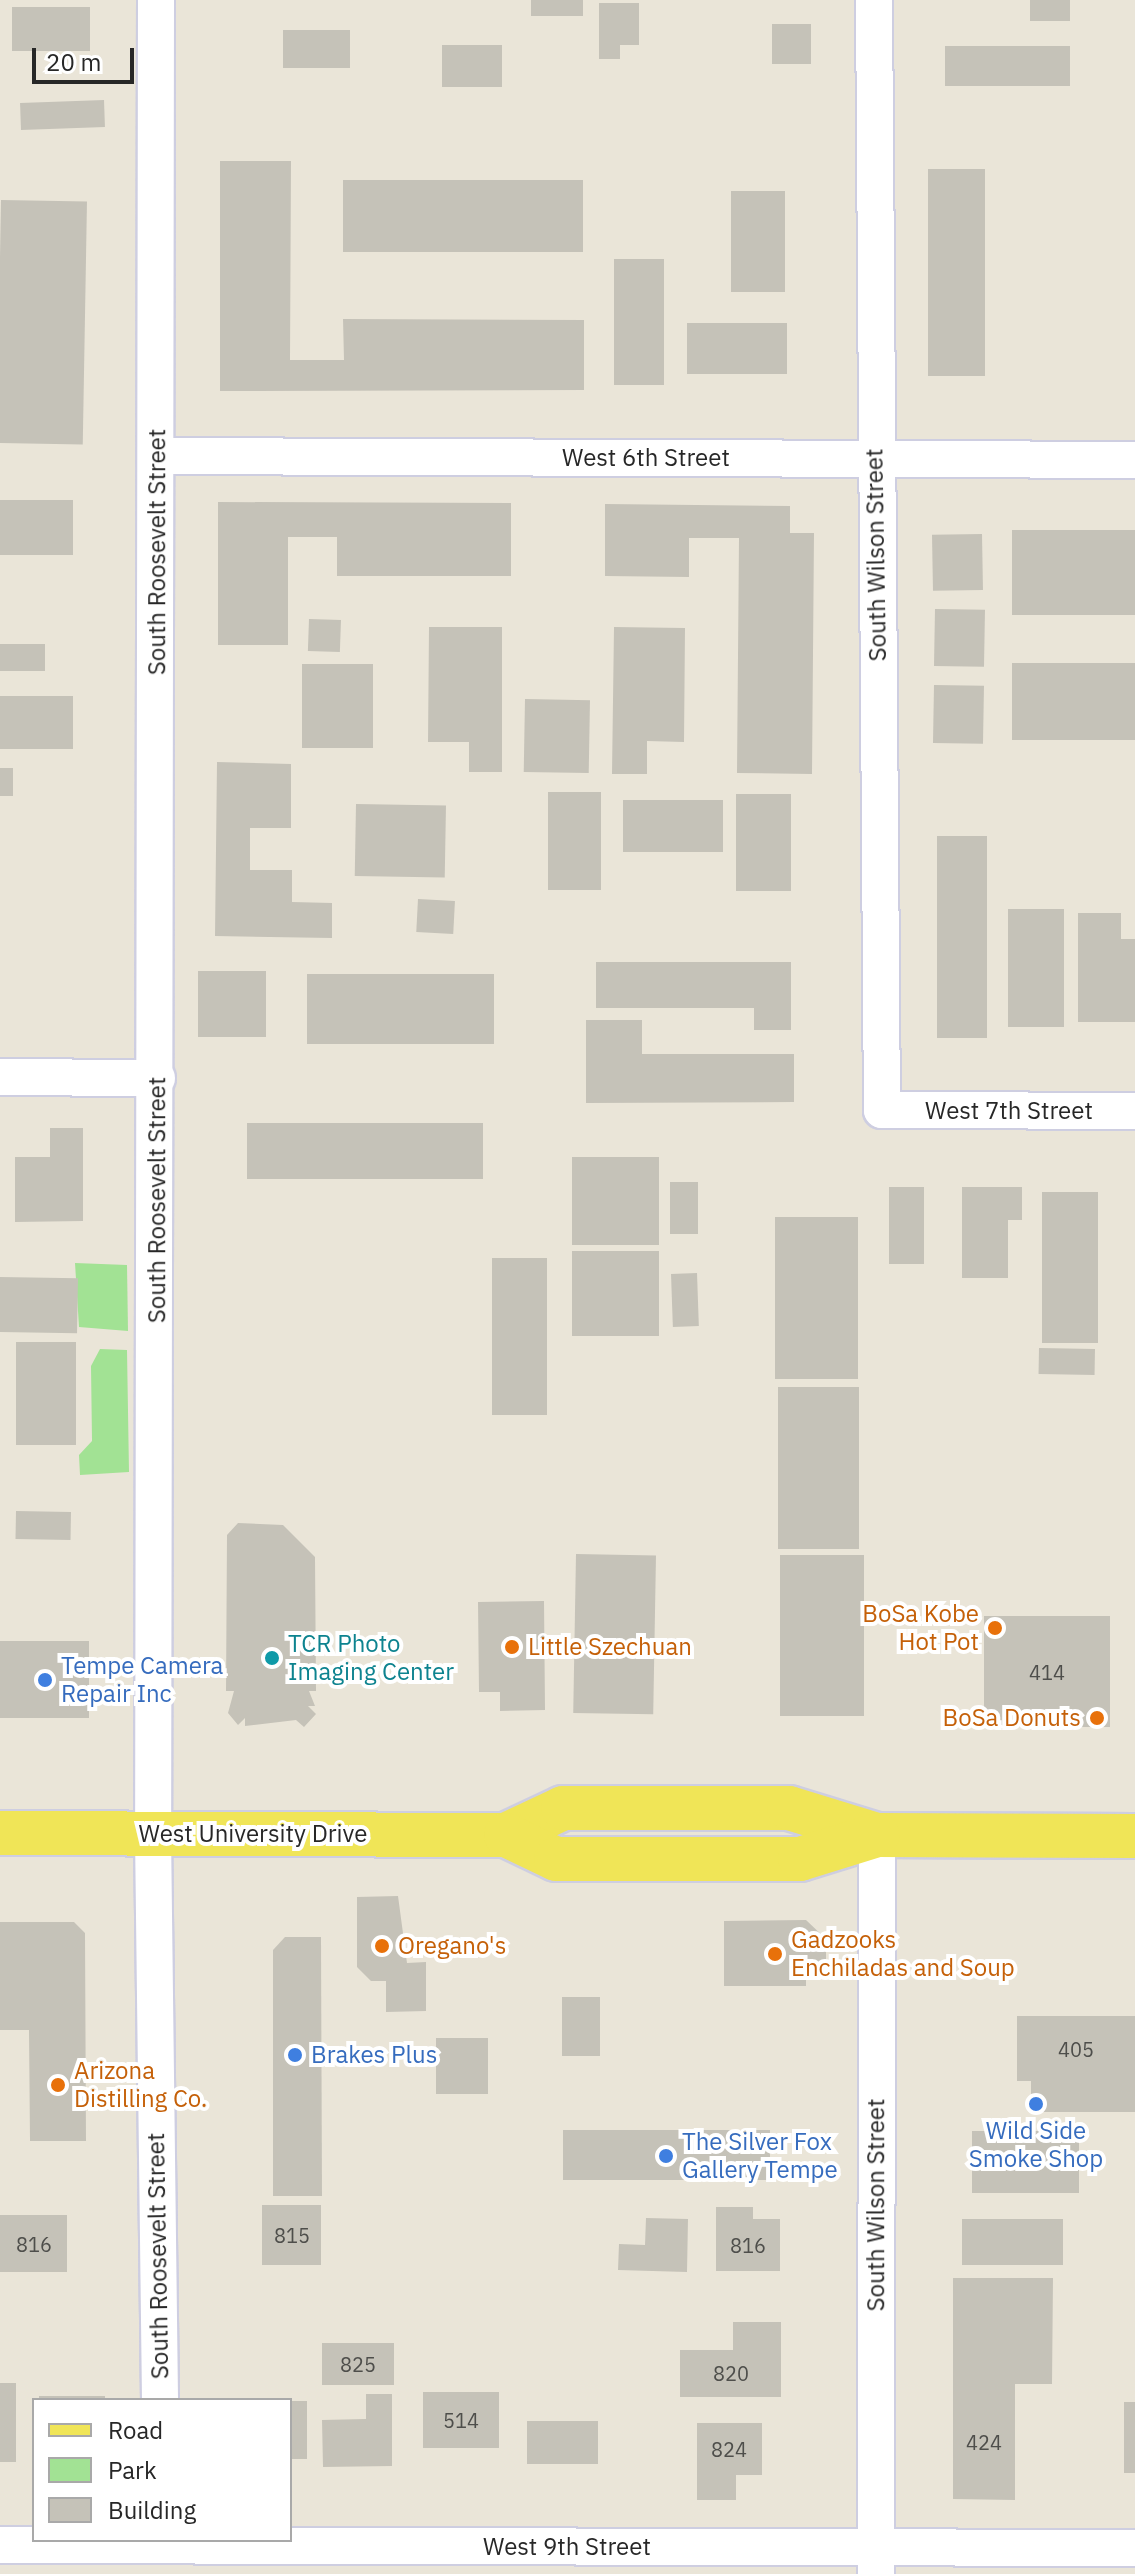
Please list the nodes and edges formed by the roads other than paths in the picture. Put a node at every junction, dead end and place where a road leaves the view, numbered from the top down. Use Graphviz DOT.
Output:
graph roads {
  1 [pos="156,0"];
  2 [pos="874,0"];
  3 [pos="157,456"];
  4 [pos="874,459"];
  5 [pos="1135,460"];
  6 [pos="0,1077"];
  7 [pos="157,1078"];
  8 [pos="882,1110"];
  9 [pos="1135,1111"];
  10 [pos="0,1833"];
  11 [pos="153,1834"];
  12 [pos="877,1835"];
  13 [pos="1135,1836"];
  14 [pos="160,2398"];
  15 [pos="0,2545"];
  16 [pos="1135,2548"];
  17 [pos="160,2553"];
  18 [pos="876,2561"];
  1 -- 3 [label="street, South Roosevelt Street"];
  2 -- 4 [label="street, South Wilson Street"];
  3 -- 4 [label="street, West 6th Street"];
  3 -- 7 [label="street, South Roosevelt Street"];
  4 -- 5 [label="street, West 6th Street"];
  4 -- 8 [label="street, South Wilson Street"];
  6 -- 7 [label="street"];
  7 -- 11 [label="street, South Roosevelt Street"];
  8 -- 9 [label="street, West 7th Street"];
  10 -- 11 [label="main road, West University Drive"];
  11 -- 12 [label="main road, West University Drive"];
  11 -- 14 [label="street, South Roosevelt Street"];
  12 -- 13 [label="main road, West University Drive"];
  12 -- 18 [label="street, South Wilson Street"];
  15 -- 17 [label="street, West 9th Street"];
  16 -- 18 [label="street, West 9th Street"];
  17 -- 18 [label="street, West 9th Street"];
}
